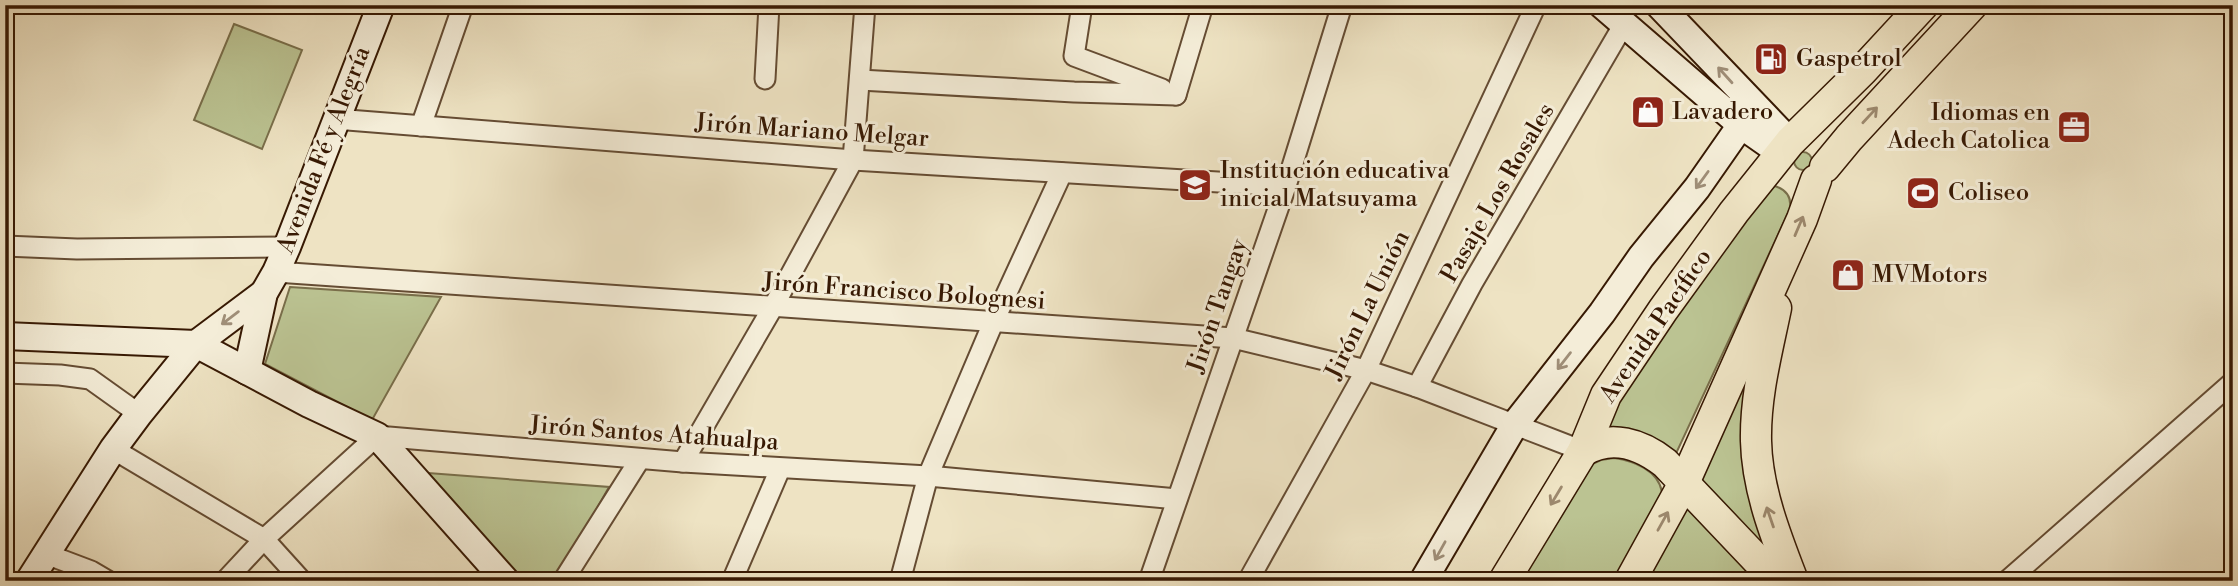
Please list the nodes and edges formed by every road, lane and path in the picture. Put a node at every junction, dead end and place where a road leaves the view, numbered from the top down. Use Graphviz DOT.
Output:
graph roads {
  1 [pos="381,5"];
  2 [pos="463,5"];
  3 [pos="769,5"];
  4 [pos="865,5"];
  5 [pos="1082,5"];
  6 [pos="1203,5"];
  7 [pos="1342,5"];
  8 [pos="1536,5"];
  9 [pos="1602,5"];
  10 [pos="1659,5"];
  11 [pos="1923,5"];
  12 [pos="1972,5"];
  13 [pos="1624,24"];
  14 [pos="765,79"];
  15 [pos="860,80"];
  16 [pos="1176,95"];
  17 [pos="335,119"];
  18 [pos="1741,125"];
  19 [pos="421,126"];
  20 [pos="1785,147"];
  21 [pos="853,160"];
  22 [pos="1062,173"];
  23 [pos="1821,174"];
  24 [pos="1286,186"];
  25 [pos="5,246"];
  26 [pos="287,247"];
  27 [pos="1785,257"];
  28 [pos="270,282"];
  29 [pos="773,307"];
  30 [pos="993,323"];
  31 [pos="5,336"];
  32 [pos="1233,338"];
  33 [pos="197,344"];
  34 [pos="1366,370"];
  35 [pos="247,371"];
  36 [pos="5,373"];
  37 [pos="2233,382"];
  38 [pos="1417,387"];
  39 [pos="139,414"];
  40 [pos="1515,425"];
  41 [pos="377,436"];
  42 [pos="113,449"];
  43 [pos="1583,451"];
  44 [pos="640,459"];
  45 [pos="683,462"];
  46 [pos="780,469"];
  47 [pos="928,476"];
  48 [pos="1684,483"];
  49 [pos="1177,499"];
  50 [pos="264,539"];
  51 [pos="46,554"];
  52 [pos="29,581"];
  53 [pos="108,581"];
  54 [pos="225,581"];
  55 [pos="302,581"];
  56 [pos="506,581"];
  57 [pos="563,581"];
  58 [pos="732,581"];
  59 [pos="900,581"];
  60 [pos="1149,581"];
  61 [pos="1248,581"];
  62 [pos="1423,581"];
  63 [pos="1504,581"];
  64 [pos="1630,581"];
  65 [pos="1777,581"];
  66 [pos="1793,581"];
  67 [pos="2007,581"];
  1 -- 17 [label="main road, Avenida Fé y Alegría"];
  2 -- 19 [label="street"];
  3 -- 14 [label="street"];
  4 -- 15 [label="street"];
  5 -- 16 [label="street"];
  6 -- 16 [label="street"];
  7 -- 24 [label="street, Jirón Tangay"];
  8 -- 34 [label="street, Jirón La Unión"];
  9 -- 13 [label="main road"];
  20 -- 10 [label="main road, one-way"];
  11 -- 20 [label="main road, Avenida Pacífico"];
  23 -- 12 [label="main road, one-way"];
  13 -- 18 [label="main road"];
  13 -- 38 [label="street, Pasaje Los Rosales"];
  15 -- 16 [label="street"];
  15 -- 21 [label="street"];
  17 -- 19 [label="street, Jirón Mariano Melgar"];
  17 -- 26 [label="main road, Avenida Fé y Alegría"];
  18 -- 20 [label="main road"];
  18 -- 40 [label="main road, one-way"];
  19 -- 21 [label="street, Jirón Mariano Melgar"];
  20 -- 23 [label="main road"];
  20 -- 43 [label="main road, Avenida Pacífico"];
  21 -- 22 [label="street, Jirón Mariano Melgar"];
  21 -- 29 [label="street"];
  22 -- 24 [label="street, Jirón Mariano Melgar"];
  22 -- 30 [label="street"];
  27 -- 23 [label="main road, one-way"];
  24 -- 32 [label="street, Jirón Tangay"];
  25 -- 26 [label="street"];
  26 -- 28 [label="main road, Avenida Fé y Alegría"];
  27 -- 48 [label="main road"];
  66 -- 27 [label="main road, one-way"];
  28 -- 29 [label="street, Jirón Francisco Bolognesi"];
  28 -- 33 [label="main road, Avenida Fé y Alegría, one-way"];
  28 -- 35 [label="main road, Avenida Fé y Alegría"];
  29 -- 30 [label="street, Jirón Francisco Bolognesi"];
  29 -- 45 [label="street"];
  30 -- 32 [label="street, Jirón Francisco Bolognesi"];
  30 -- 47 [label="street"];
  31 -- 33 [label="main road"];
  32 -- 34 [label="street, Jirón Francisco Bolognesi"];
  32 -- 49 [label="street, Jirón Tangay"];
  33 -- 35 [label="main road"];
  33 -- 39 [label="main road, Avenida Fé y Alegría"];
  34 -- 38 [label="street, Jirón Francisco Bolognesi"];
  34 -- 61 [label="street, Jirón La Unión"];
  35 -- 41 [label="main road"];
  36 -- 39 [label="street"];
  37 -- 67 [label="street"];
  38 -- 40 [label="street, Jirón Francisco Bolognesi"];
  39 -- 42 [label="main road, Avenida Fé y Alegría"];
  40 -- 43 [label="street, Jirón Francisco Bolognesi"];
  40 -- 62 [label="main road, one-way"];
  41 -- 44 [label="street, Jirón Santos Atahualpa"];
  41 -- 50 [label="street"];
  41 -- 56 [label="main road"];
  42 -- 50 [label="street"];
  42 -- 51 [label="main road, Avenida Fé y Alegría"];
  43 -- 48 [label="main road"];
  43 -- 63 [label="main road, Avenida Pacífico, one-way"];
  44 -- 45 [label="street, Jirón Santos Atahualpa"];
  44 -- 57 [label="street"];
  45 -- 46 [label="street, Jirón Santos Atahualpa"];
  46 -- 47 [label="street, Jirón Santos Atahualpa"];
  46 -- 58 [label="street"];
  47 -- 49 [label="street, Jirón Santos Atahualpa"];
  47 -- 59 [label="street"];
  64 -- 48 [label="main road, one-way"];
  48 -- 65 [label="main road"];
  49 -- 60 [label="street, Jirón Tangay"];
  50 -- 54 [label="street"];
  50 -- 55 [label="street"];
  51 -- 52 [label="main road, Avenida Fé y Alegría"];
  51 -- 53 [label="street"];
}
